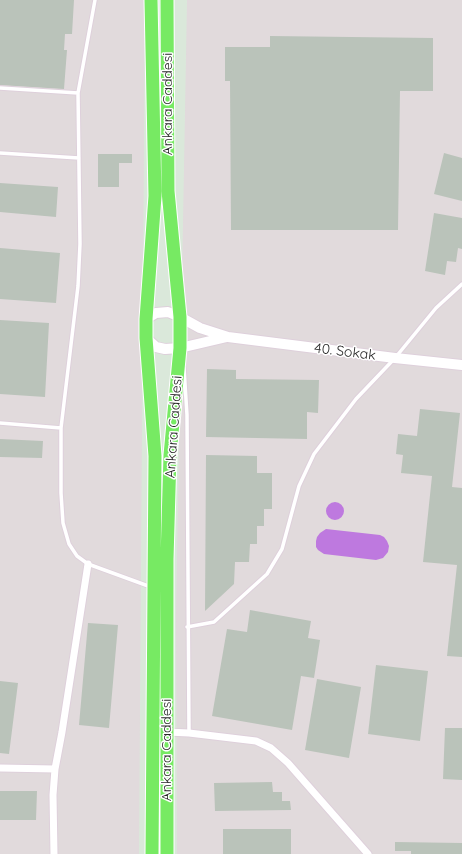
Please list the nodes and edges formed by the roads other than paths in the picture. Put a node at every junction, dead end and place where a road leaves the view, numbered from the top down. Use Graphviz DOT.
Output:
graph roads {
  1 [pos="96,0"];
  2 [pos="151,0"];
  3 [pos="167,0"];
  4 [pos="0,88"];
  5 [pos="78,93"];
  6 [pos="0,153"];
  7 [pos="79,158"];
  8 [pos="462,284"];
  9 [pos="180,317"];
  10 [pos="146,319"];
  11 [pos="228,337"];
  12 [pos="146,338"];
  13 [pos="180,348"];
  14 [pos="395,358"];
  15 [pos="462,365"];
  16 [pos="0,423"];
  17 [pos="61,428"];
  18 [pos="88,564"];
  19 [pos="153,588"];
  20 [pos="187,627"];
  21 [pos="167,732"];
  22 [pos="189,733"];
  23 [pos="0,768"];
  24 [pos="55,769"];
  25 [pos="54,854"];
  26 [pos="152,854"];
  27 [pos="167,854"];
  28 [pos="368,854"];
  1 -- 5 [label="lane"];
  2 -- 10 [label="highway, Ankara Caddesi"];
  3 -- 9 [label="highway, Ankara Caddesi"];
  4 -- 5 [label="lane"];
  5 -- 7 [label="lane"];
  6 -- 7 [label="lane"];
  7 -- 17 [label="lane"];
  8 -- 14 [label="lane"];
  9 -- 10 [label="street"];
  9 -- 11 [label="street"];
  9 -- 13 [label="highway, Ankara Caddesi"];
  10 -- 12 [label="highway, Ankara Caddesi"];
  11 -- 13 [label="street"];
  11 -- 14 [label="street, 40. Sokak"];
  12 -- 13 [label="street"];
  12 -- 19 [label="highway, Ankara Caddesi"];
  13 -- 20 [label="lane"];
  13 -- 21 [label="highway, Ankara Caddesi"];
  14 -- 15 [label="street, 40. Sokak"];
  14 -- 20 [label="lane"];
  16 -- 17 [label="lane"];
  17 -- 18 [label="lane"];
  18 -- 19 [label="lane"];
  18 -- 24 [label="street"];
  19 -- 26 [label="highway, Ankara Caddesi"];
  20 -- 22 [label="lane"];
  21 -- 22 [label="street"];
  21 -- 27 [label="highway, Ankara Caddesi"];
  22 -- 28 [label="street"];
  23 -- 24 [label="street"];
  24 -- 25 [label="street"];
}
